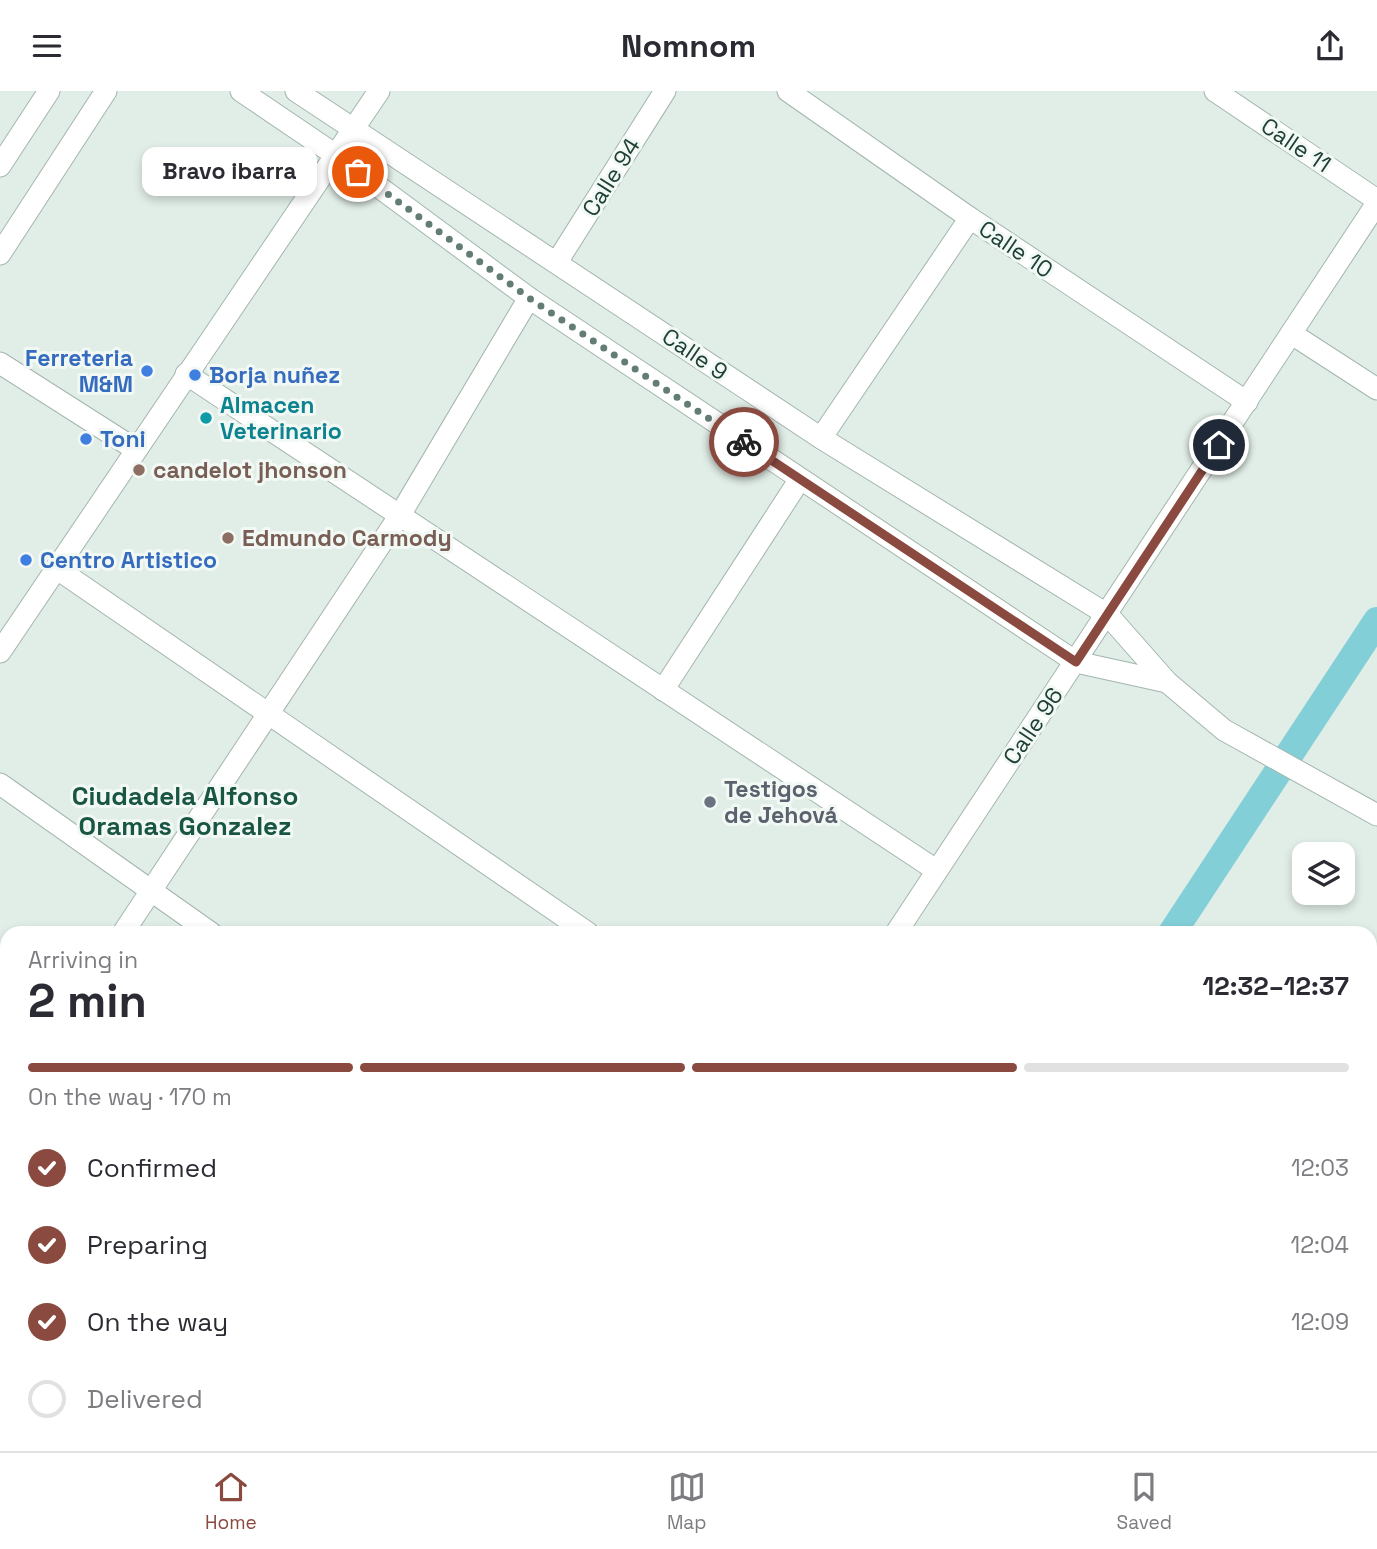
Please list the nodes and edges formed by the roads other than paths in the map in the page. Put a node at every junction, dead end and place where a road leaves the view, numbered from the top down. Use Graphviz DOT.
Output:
graph roads {
  1 [pos="49,91"];
  2 [pos="106,91"];
  3 [pos="241,91"];
  4 [pos="296,91"];
  5 [pos="379,91"];
  6 [pos="665,91"];
  7 [pos="788,91"];
  8 [pos="1215,91"];
  9 [pos="354,129"];
  10 [pos="337,156"];
  11 [pos="0,166"];
  12 [pos="1377,202"];
  13 [pos="970,218"];
  14 [pos="0,254"];
  15 [pos="557,262"];
  16 [pos="529,298"];
  17 [pos="1292,334"];
  18 [pos="0,363"];
  19 [pos="186,374"];
  20 [pos="1377,389"];
  21 [pos="1247,402"];
  22 [pos="821,438"];
  23 [pos="135,449"];
  24 [pos="800,479"];
  25 [pos="400,515"];
  26 [pos="56,568"];
  27 [pos="1108,615"];
  28 [pos="0,652"];
  29 [pos="1076,662"];
  30 [pos="1167,682"];
  31 [pos="663,690"];
  32 [pos="269,714"];
  33 [pos="0,784"];
  34 [pos="1377,815"];
  35 [pos="936,870"];
  36 [pos="151,891"];
  37 [pos="127,926"];
  38 [pos="201,926"];
  39 [pos="578,926"];
  40 [pos="900,926"];
  1 -- 11 [label="street"];
  2 -- 14 [label="street"];
  3 -- 10 [label="street, Calle 9"];
  4 -- 9 [label="street, Calle 9"];
  5 -- 9 [label="street"];
  6 -- 15 [label="street, Calle 94"];
  7 -- 13 [label="street, Calle 10"];
  8 -- 12 [label="street, Calle 11"];
  9 -- 10 [label="street"];
  9 -- 15 [label="street, Calle 9"];
  10 -- 16 [label="street, Calle 9"];
  10 -- 19 [label="street"];
  12 -- 17 [label="street, Calle 96"];
  13 -- 21 [label="street, Calle 10"];
  13 -- 22 [label="street"];
  15 -- 22 [label="street, Calle 9"];
  16 -- 24 [label="street, Calle 9"];
  16 -- 25 [label="street"];
  17 -- 20 [label="street"];
  17 -- 21 [label="street, Calle 96"];
  18 -- 23 [label="street"];
  19 -- 23 [label="street"];
  19 -- 25 [label="street"];
  21 -- 27 [label="street, Calle 96"];
  22 -- 27 [label="street, Calle 9"];
  23 -- 26 [label="street"];
  24 -- 29 [label="street, Calle 9"];
  24 -- 31 [label="street"];
  25 -- 31 [label="street"];
  25 -- 32 [label="street"];
  26 -- 28 [label="street"];
  26 -- 32 [label="street"];
  27 -- 29 [label="street, Calle 96"];
  27 -- 30 [label="street, Calle 9"];
  29 -- 30 [label="street, Calle 9"];
  29 -- 35 [label="street, Calle 96"];
  30 -- 34 [label="street, Calle 9"];
  31 -- 35 [label="street"];
  32 -- 36 [label="street"];
  32 -- 39 [label="street"];
  33 -- 36 [label="street"];
  35 -- 40 [label="street, Calle 96"];
  36 -- 37 [label="street"];
  36 -- 38 [label="street"];
}
